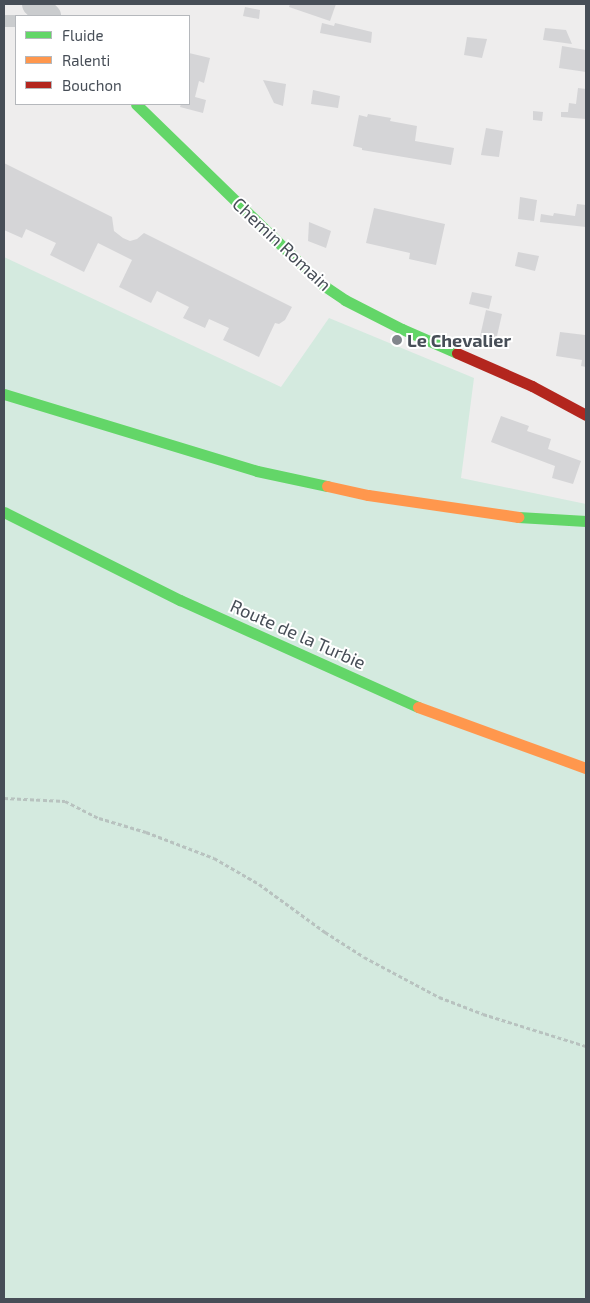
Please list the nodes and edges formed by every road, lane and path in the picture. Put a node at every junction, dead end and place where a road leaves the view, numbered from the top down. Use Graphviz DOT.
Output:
graph roads {
  1 [pos="35,4"];
  2 [pos="47,15"];
  3 [pos="137,105"];
  4 [pos="4,394"];
  5 [pos="586,415"];
  6 [pos="4,512"];
  7 [pos="586,521"];
  8 [pos="586,768"];
  9 [pos="4,798"];
  10 [pos="586,1046"];
  1 -- 2 [label="street"];
  3 -- 5 [label="street, Chemin Romain"];
  4 -- 7 [label="street"];
  6 -- 8 [label="street, Route de la Turbie"];
  9 -- 10 [label="path"];
}
